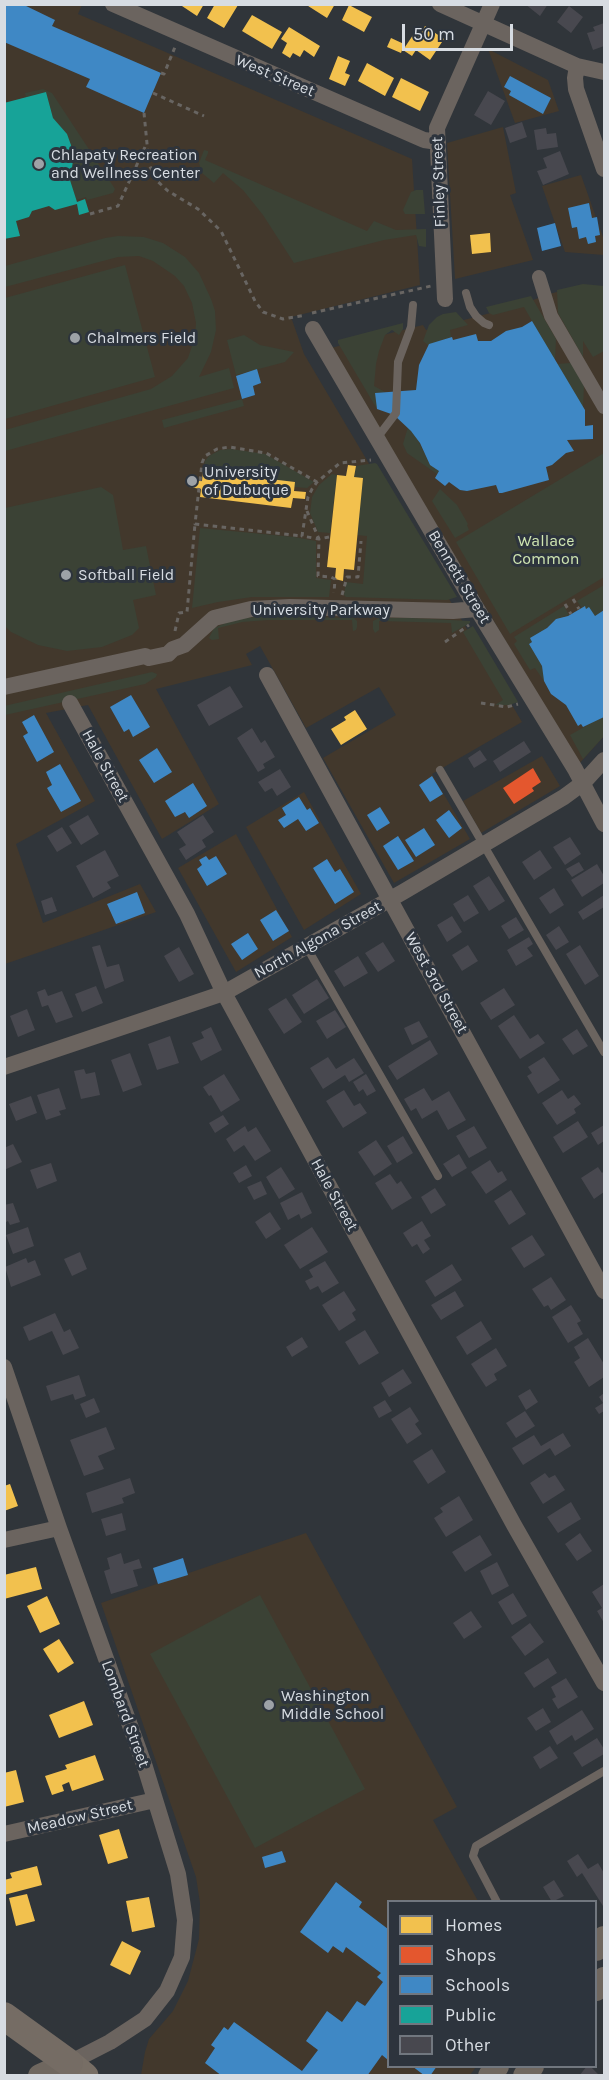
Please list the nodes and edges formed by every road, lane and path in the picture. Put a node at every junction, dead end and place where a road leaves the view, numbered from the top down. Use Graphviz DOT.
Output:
graph roads {
  1 [pos="113,4"];
  2 [pos="440,4"];
  3 [pos="492,4"];
  4 [pos="485,24"];
  5 [pos="175,47"];
  6 [pos="577,66"];
  7 [pos="604,72"];
  8 [pos="161,73"];
  9 [pos="153,93"];
  10 [pos="144,113"];
  11 [pos="204,116"];
  12 [pos="438,142"];
  13 [pos="146,146"];
  14 [pos="604,170"];
  15 [pos="90,214"];
  16 [pos="539,277"];
  17 [pos="444,292"];
  18 [pos="466,294"];
  19 [pos="413,305"];
  20 [pos="489,325"];
  21 [pos="313,329"];
  22 [pos="604,407"];
  23 [pos="376,438"];
  24 [pos="387,456"];
  25 [pos="200,481"];
  26 [pos="317,482"];
  27 [pos="199,488"];
  28 [pos="306,509"];
  29 [pos="195,524"];
  30 [pos="302,536"];
  31 [pos="329,537"];
  32 [pos="318,539"];
  33 [pos="361,541"];
  34 [pos="335,582"];
  35 [pos="344,583"];
  36 [pos="573,599"];
  37 [pos="333,600"];
  38 [pos="341,600"];
  39 [pos="565,603"];
  40 [pos="579,609"];
  41 [pos="572,614"];
  42 [pos="476,616"];
  43 [pos="172,642"];
  44 [pos="445,642"];
  45 [pos="267,675"];
  46 [pos="4,687"];
  47 [pos="69,703"];
  48 [pos="481,703"];
  49 [pos="520,703"];
  50 [pos="604,760"];
  51 [pos="440,770"];
  52 [pos="583,783"];
  53 [pos="604,824"];
  54 [pos="484,845"];
  55 [pos="390,900"];
  56 [pos="306,946"];
  57 [pos="224,993"];
  58 [pos="604,1052"];
  59 [pos="4,1067"];
  60 [pos="438,1176"];
  61 [pos="604,1291"];
  62 [pos="4,1367"];
  63 [pos="58,1528"];
  64 [pos="4,1540"];
  65 [pos="604,1683"];
  66 [pos="604,1771"];
  67 [pos="155,1800"];
  68 [pos="4,1834"];
  69 [pos="496,1900"];
  70 [pos="4,2016"];
  71 [pos="77,2069"];
  72 [pos="40,2076"];
  1 -- 12 [label="street, West Street"];
  2 -- 4 [label="street"];
  3 -- 4 [label="street, Finley Street"];
  4 -- 6 [label="street"];
  4 -- 12 [label="street, Finley Street"];
  5 -- 8 [label="path"];
  6 -- 7 [label="street"];
  6 -- 14 [label="street"];
  9 -- 11 [label="path"];
  10 -- 13 [label="path"];
  12 -- 17 [label="street, Finley Street"];
  13 -- 15 [label="path"];
  13 -- 17 [label="path"];
  16 -- 22 [label="street"];
  18 -- 20 [label="lane"];
  19 -- 23 [label="lane"];
  21 -- 23 [label="street, Bennett Street"];
  23 -- 24 [label="street, Bennett Street"];
  24 -- 26 [label="path"];
  24 -- 42 [label="street, Bennett Street"];
  25 -- 26 [label="path"];
  26 -- 28 [label="path"];
  27 -- 29 [label="path"];
  28 -- 30 [label="path"];
  28 -- 32 [label="path"];
  29 -- 30 [label="path"];
  29 -- 43 [label="path"];
  30 -- 32 [label="path"];
  31 -- 32 [label="path"];
  32 -- 34 [label="path"];
  33 -- 35 [label="path"];
  34 -- 35 [label="path"];
  34 -- 37 [label="path"];
  35 -- 38 [label="path"];
  36 -- 40 [label="path"];
  39 -- 41 [label="path"];
  42 -- 43 [label="street, University Parkway"];
  42 -- 44 [label="path"];
  42 -- 52 [label="street, Bennett Street"];
  43 -- 46 [label="street"];
  45 -- 55 [label="street, West 3rd Street"];
  47 -- 57 [label="street, Hale Street"];
  48 -- 49 [label="path"];
  50 -- 52 [label="street, North Algona Street"];
  51 -- 54 [label="lane"];
  52 -- 53 [label="street, Bennett Street"];
  52 -- 54 [label="street, North Algona Street"];
  54 -- 55 [label="street, North Algona Street"];
  54 -- 58 [label="lane"];
  55 -- 56 [label="street, North Algona Street"];
  55 -- 61 [label="street, West 3rd Street"];
  56 -- 57 [label="street, North Algona Street"];
  56 -- 60 [label="lane"];
  57 -- 59 [label="street, North Algona Street"];
  57 -- 65 [label="street, Hale Street"];
  62 -- 63 [label="street, Lombard Street"];
  63 -- 64 [label="street"];
  63 -- 67 [label="street, Lombard Street"];
  66 -- 69 [label="lane"];
  67 -- 68 [label="street, Meadow Street"];
  67 -- 71 [label="street, Lombard Street"];
  70 -- 71 [label="highway"];
  71 -- 72 [label="main road"];
}
